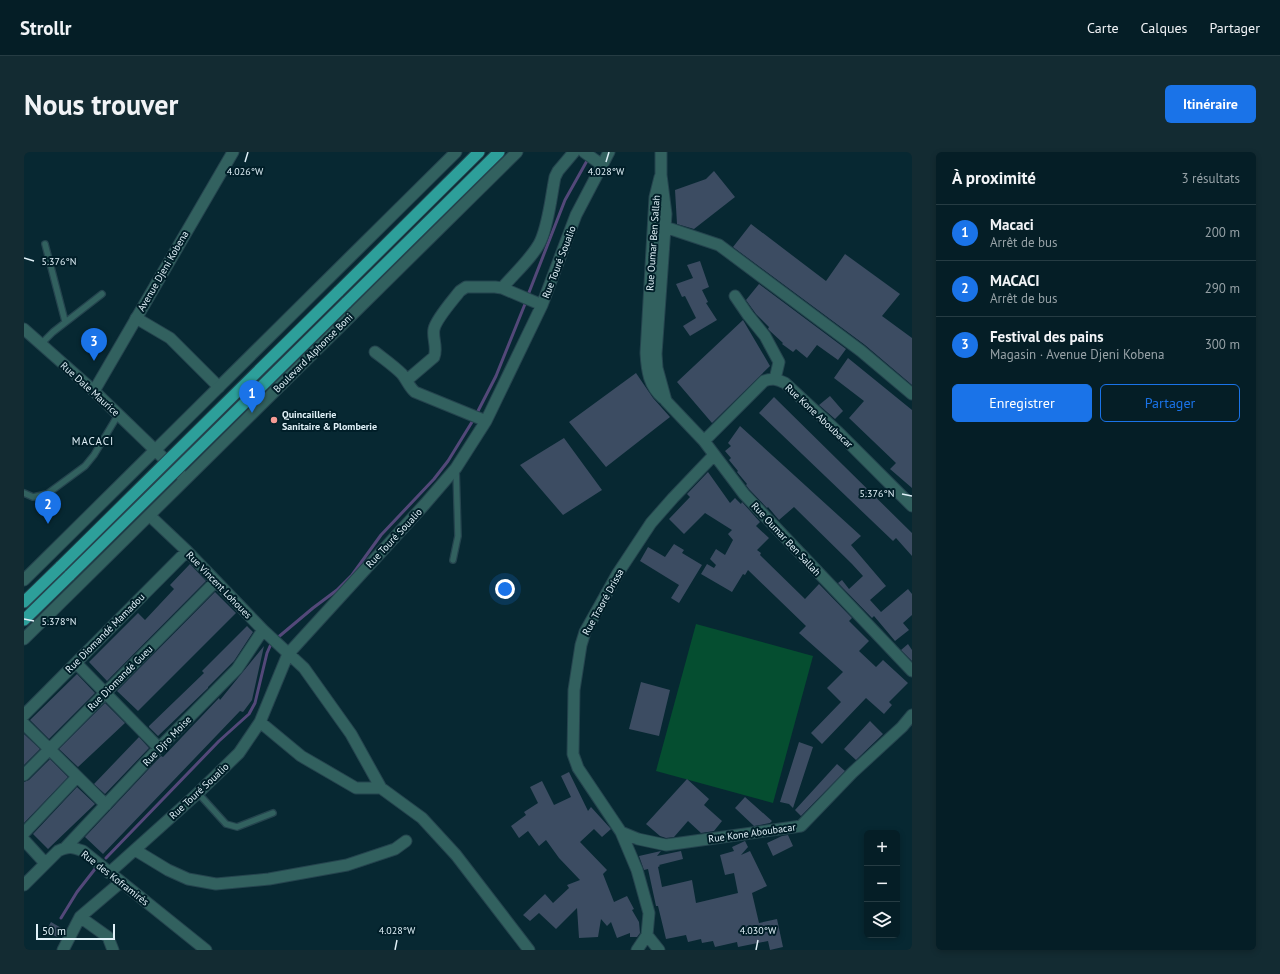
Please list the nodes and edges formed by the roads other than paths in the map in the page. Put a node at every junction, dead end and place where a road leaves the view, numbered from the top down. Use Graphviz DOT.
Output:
graph roads {
  1 [pos="233,152"];
  2 [pos="456,152"];
  3 [pos="479,152"];
  4 [pos="499,152"];
  5 [pos="517,152"];
  6 [pos="574,152"];
  7 [pos="584,152"];
  8 [pos="609,152"];
  9 [pos="661,152"];
  10 [pos="602,165"];
  11 [pos="661,175"];
  12 [pos="665,227"];
  13 [pos="45,244"];
  14 [pos="502,288"];
  15 [pos="102,294"];
  16 [pos="735,296"];
  17 [pos="542,305"];
  18 [pos="136,318"];
  19 [pos="65,321"];
  20 [pos="24,329"];
  21 [pos="41,345"];
  22 [pos="375,352"];
  23 [pos="775,379"];
  24 [pos="407,380"];
  25 [pos="220,387"];
  26 [pos="94,391"];
  27 [pos="912,394"];
  28 [pos="666,401"];
  29 [pos="118,415"];
  30 [pos="486,421"];
  31 [pos="704,441"];
  32 [pos="155,450"];
  33 [pos="714,455"];
  34 [pos="456,468"];
  35 [pos="186,480"];
  36 [pos="24,493"];
  37 [pos="912,506"];
  38 [pos="150,516"];
  39 [pos="186,551"];
  40 [pos="453,560"];
  41 [pos="24,580"];
  42 [pos="216,581"];
  43 [pos="24,602"];
  44 [pos="24,620"];
  45 [pos="263,630"];
  46 [pos="24,639"];
  47 [pos="288,654"];
  48 [pos="76,663"];
  49 [pos="912,671"];
  50 [pos="104,693"];
  51 [pos="24,715"];
  52 [pos="912,715"];
  53 [pos="260,722"];
  54 [pos="24,724"];
  55 [pos="159,748"];
  56 [pos="49,749"];
  57 [pos="24,775"];
  58 [pos="77,777"];
  59 [pos="381,788"];
  60 [pos="198,793"];
  61 [pos="106,805"];
  62 [pos="273,814"];
  63 [pos="620,832"];
  64 [pos="24,833"];
  65 [pos="24,840"];
  66 [pos="406,841"];
  67 [pos="65,848"];
  68 [pos="135,850"];
  69 [pos="45,863"];
  70 [pos="109,873"];
  71 [pos="121,882"];
  72 [pos="24,885"];
  73 [pos="80,917"];
  74 [pos="647,935"];
  75 [pos="63,950"];
  76 [pos="113,950"];
  77 [pos="206,950"];
  78 [pos="529,950"];
  79 [pos="637,950"];
  80 [pos="659,950"];
  1 -- 18 [label="street, Avenue Djeni Kobena"];
  2 -- 25 [label="street"];
  3 -- 43 [label="main road, bridge"];
  4 -- 44 [label="main road, Boulevard Alphonse Boni, bridge"];
  5 -- 35 [label="street, Boulevard Alphonse Boni"];
  6 -- 14 [label="street"];
  7 -- 10 [label="street"];
  8 -- 10 [label="street, Rue Touré Soualio"];
  9 -- 11 [label="street, Rue Oumar Ben Sallah"];
  10 -- 17 [label="street, Rue Touré Soualio"];
  11 -- 12 [label="street, Rue Oumar Ben Sallah"];
  11 -- 28 [label="street, Rue Oumar Ben Sallah"];
  12 -- 27 [label="street"];
  12 -- 28 [label="street, Rue Oumar Ben Sallah"];
  13 -- 19 [label="lane"];
  14 -- 17 [label="street"];
  14 -- 24 [label="street"];
  15 -- 19 [label="lane"];
  16 -- 23 [label="street"];
  17 -- 30 [label="street, Rue Touré Soualio"];
  18 -- 25 [label="street"];
  18 -- 26 [label="street, Avenue Djeni Kobena"];
  19 -- 21 [label="lane"];
  20 -- 21 [label="street, Rue Dale Maurice"];
  21 -- 26 [label="street, Rue Dale Maurice"];
  22 -- 24 [label="street"];
  23 -- 31 [label="street, Rue Kone Aboubacar"];
  23 -- 37 [label="street, Rue Kone Aboubacar"];
  24 -- 30 [label="street"];
  25 -- 32 [label="street"];
  26 -- 29 [label="street, Rue Dale Maurice"];
  28 -- 31 [label="street, Rue Oumar Ben Sallah"];
  29 -- 32 [label="street, Rue Dale Maurice"];
  29 -- 36 [label="lane"];
  30 -- 34 [label="street, Rue Touré Soualio"];
  31 -- 33 [label="street, Rue Oumar Ben Sallah"];
  32 -- 35 [label="street, Rue Dale Maurice"];
  32 -- 41 [label="street"];
  33 -- 49 [label="street, Rue Oumar Ben Sallah"];
  33 -- 63 [label="street, Rue Traoré Drissa"];
  34 -- 40 [label="lane"];
  34 -- 47 [label="street, Rue Touré Soualio"];
  35 -- 38 [label="street, Boulevard Alphonse Boni"];
  38 -- 39 [label="street, Rue Vincent Lohoues"];
  38 -- 46 [label="street, Boulevard Alphonse Boni"];
  39 -- 42 [label="street, Rue Vincent Lohoues"];
  39 -- 48 [label="street, Rue Diomandé Mamadou"];
  42 -- 45 [label="street, Rue Vincent Lohoues"];
  42 -- 50 [label="street, Rue Diomandé Gueu"];
  45 -- 47 [label="street, Rue Vincent Lohoues"];
  45 -- 55 [label="street, Rue Djro Moise"];
  47 -- 53 [label="street, Rue Touré Soualio"];
  47 -- 59 [label="street, Rue Vincent Lohoues"];
  48 -- 50 [label="street"];
  48 -- 51 [label="street, Rue Diomandé Mamadou"];
  50 -- 55 [label="street"];
  50 -- 56 [label="street, Rue Diomandé Gueu"];
  52 -- 63 [label="street, Rue Kone Aboubacar"];
  53 -- 59 [label="street"];
  53 -- 60 [label="street, Rue Touré Soualio"];
  54 -- 56 [label="street"];
  55 -- 61 [label="street, Rue Djro Moise"];
  56 -- 57 [label="street, Rue Diomandé Gueu"];
  56 -- 58 [label="street"];
  58 -- 61 [label="street"];
  58 -- 64 [label="street"];
  59 -- 78 [label="street"];
  60 -- 62 [label="lane"];
  60 -- 68 [label="street, Rue Touré Soualio"];
  61 -- 67 [label="street, Rue Djro Moise"];
  63 -- 74 [label="street, Rue Traoré Drissa"];
  65 -- 69 [label="street"];
  66 -- 68 [label="street"];
  67 -- 69 [label="street"];
  67 -- 70 [label="street, Rue des Koframirés"];
  68 -- 70 [label="street, Rue Touré Soualio"];
  69 -- 72 [label="street"];
  70 -- 71 [label="street, Rue des Koframirés"];
  71 -- 73 [label="street"];
  71 -- 77 [label="street, Rue des Koframirés"];
  73 -- 75 [label="street"];
  73 -- 76 [label="street"];
  74 -- 79 [label="street"];
  74 -- 80 [label="street"];
}
